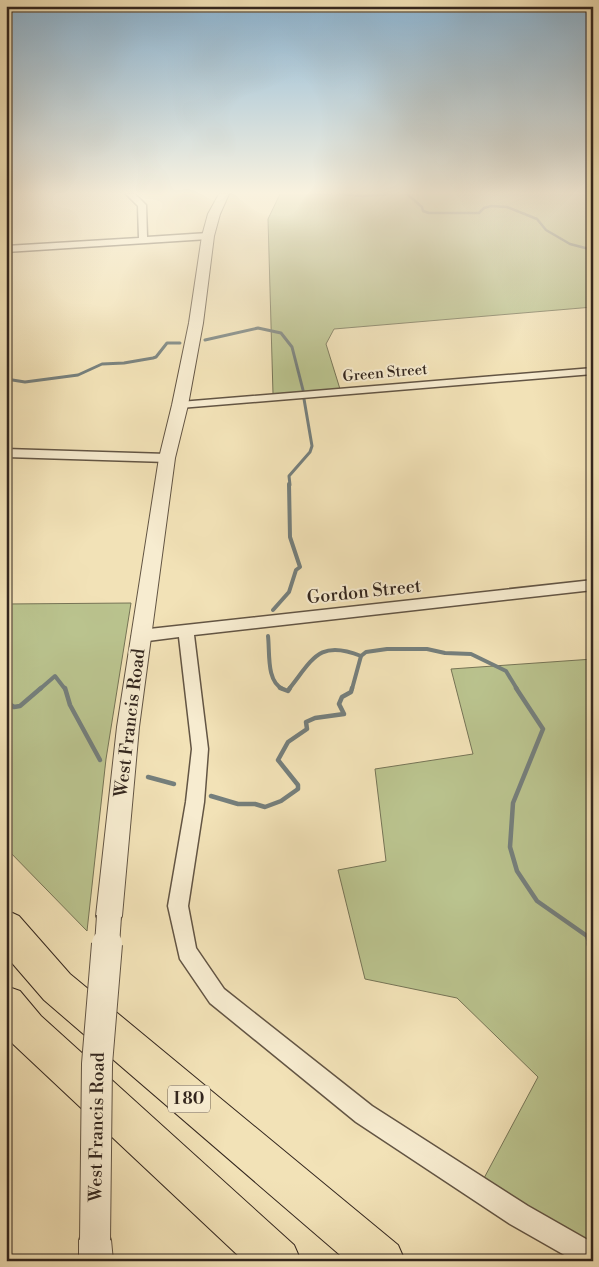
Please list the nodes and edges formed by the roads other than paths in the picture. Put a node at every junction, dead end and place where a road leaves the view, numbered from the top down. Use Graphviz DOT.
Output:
graph roads {
  1 [pos="206,253"];
  2 [pos="593,371"];
  3 [pos="180,405"];
  4 [pos="6,453"];
  5 [pos="167,458"];
  6 [pos="593,586"];
  7 [pos="186,631"];
  8 [pos="140,636"];
  9 [pos="6,928"];
  10 [pos="6,1006"];
  11 [pos="96,1250"];
  12 [pos="593,1258"];
  13 [pos="278,1261"];
  14 [pos="382,1261"];
  1 -- 3 [label="street, West Francis Road"];
  2 -- 3 [label="street, Green Street"];
  3 -- 5 [label="street, West Francis Road"];
  4 -- 5 [label="street"];
  5 -- 8 [label="street, West Francis Road"];
  6 -- 7 [label="street, Gordon Street"];
  7 -- 8 [label="street, Gordon Street"];
  7 -- 12 [label="street"];
  8 -- 11 [label="street, West Francis Road, bridge"];
  9 -- 14 [label="highway, I 80"];
  10 -- 13 [label="highway"];
}
